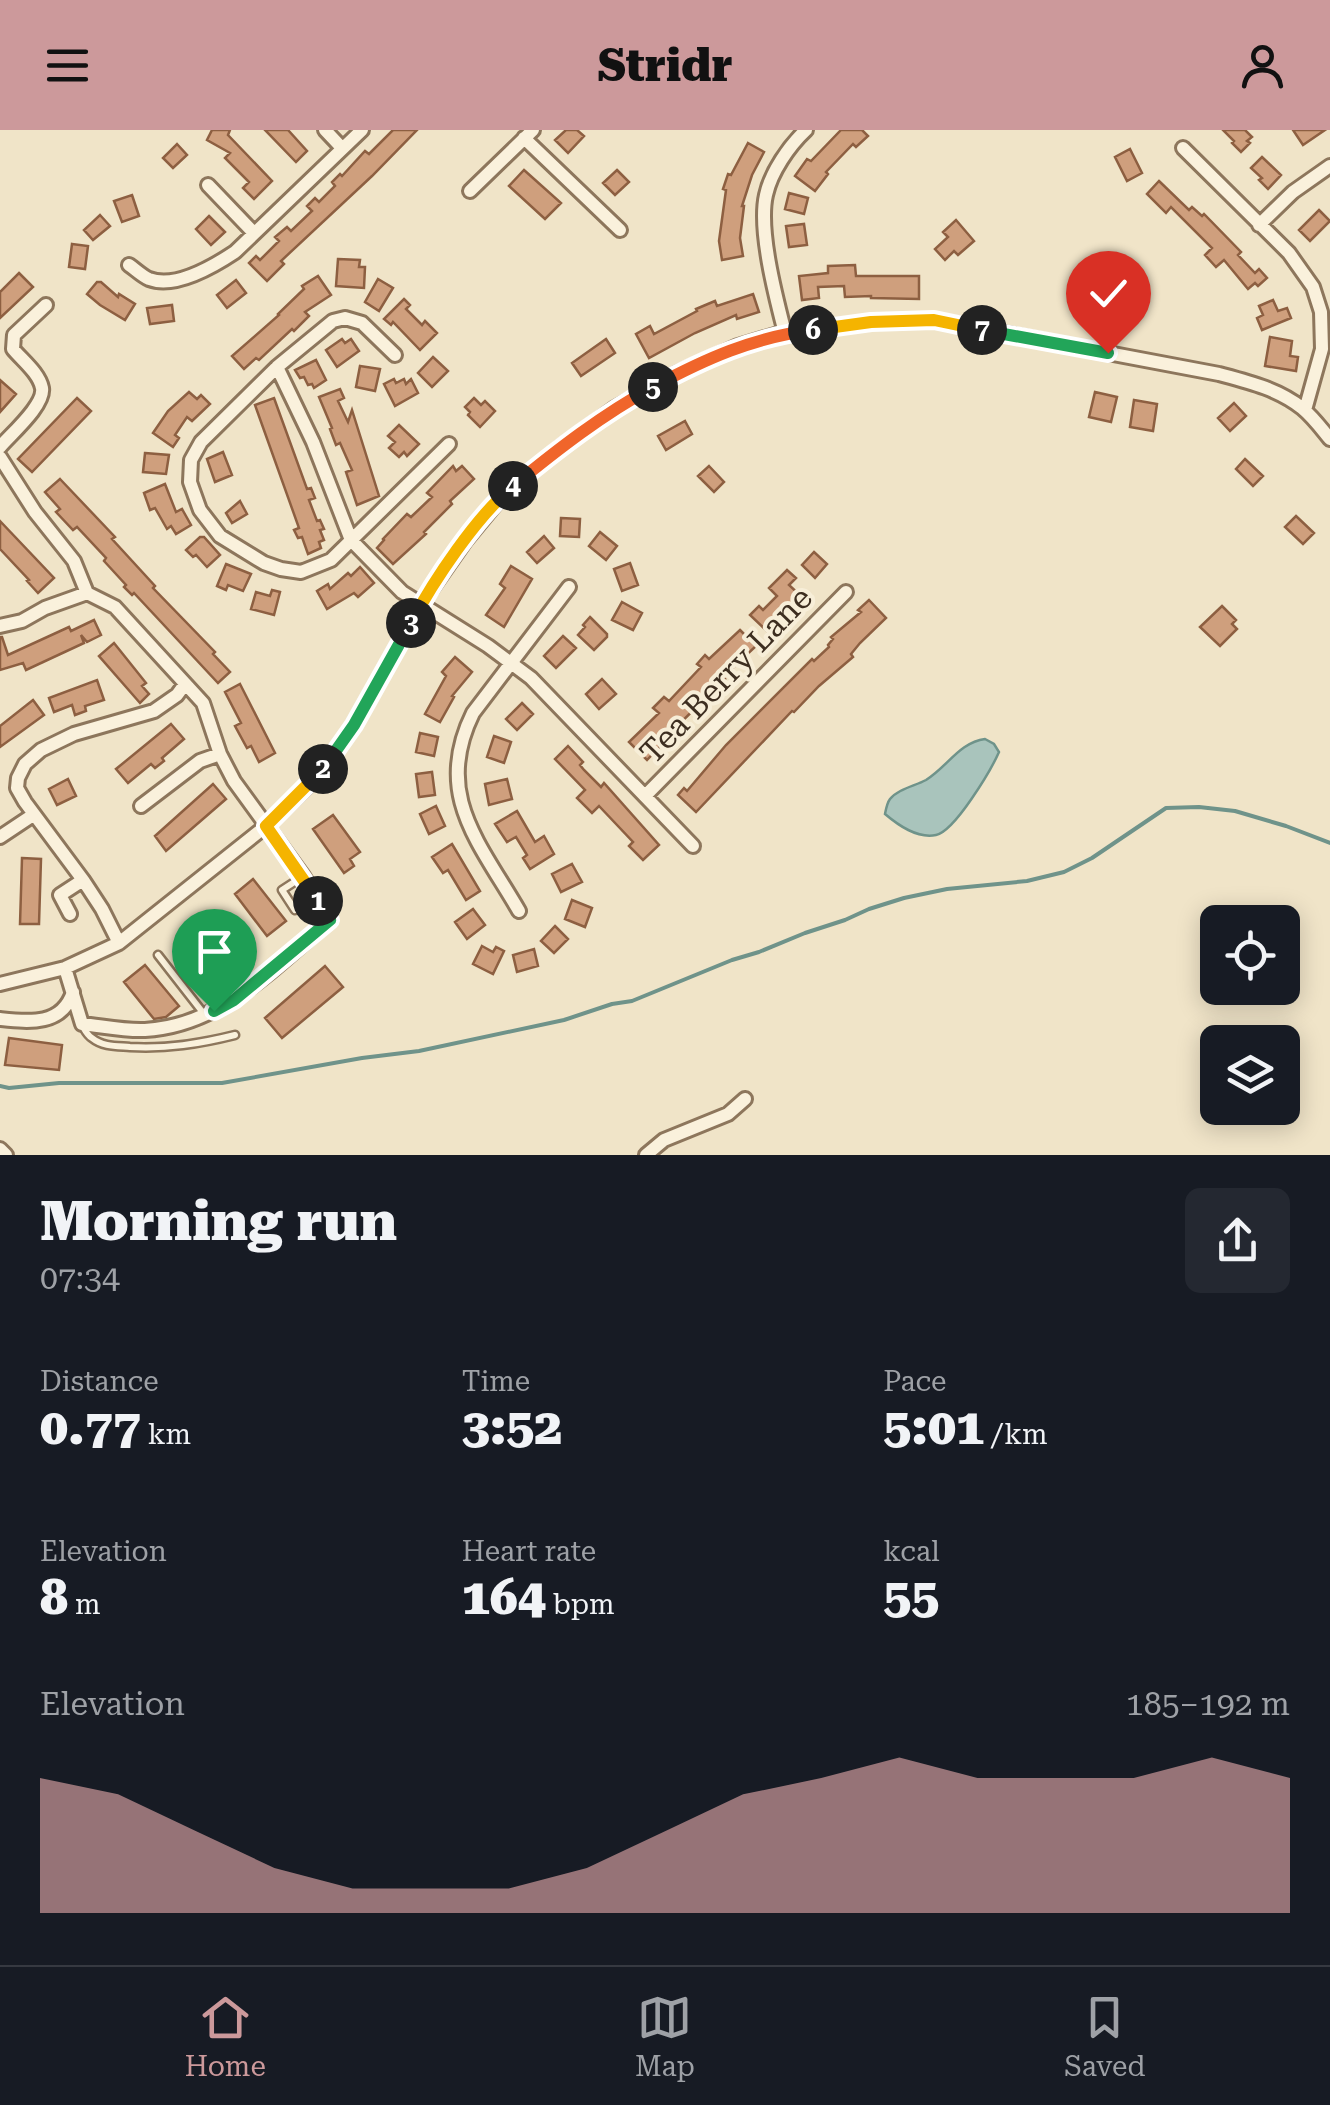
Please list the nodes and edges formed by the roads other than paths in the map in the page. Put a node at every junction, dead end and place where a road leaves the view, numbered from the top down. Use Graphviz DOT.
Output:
graph roads {
  1 [pos="324,130"];
  2 [pos="362,130"];
  3 [pos="806,130"];
  4 [pos="528,134"];
  5 [pos="342,148"];
  6 [pos="1183,148"];
  7 [pos="1330,166"];
  8 [pos="208,185"];
  9 [pos="470,190"];
  10 [pos="1260,225"];
  11 [pos="620,230"];
  12 [pos="254,234"];
  13 [pos="128,264"];
  14 [pos="46,305"];
  15 [pos="785,333"];
  16 [pos="395,355"];
  17 [pos="278,367"];
  18 [pos="1304,410"];
  19 [pos="1330,438"];
  20 [pos="449,444"];
  21 [pos="0,446"];
  22 [pos="0,457"];
  23 [pos="351,540"];
  24 [pos="569,587"];
  25 [pos="846,592"];
  26 [pos="87,593"];
  27 [pos="421,604"];
  28 [pos="0,626"];
  29 [pos="511,663"];
  30 [pos="184,684"];
  31 [pos="220,754"];
  32 [pos="646,796"];
  33 [pos="140,806"];
  34 [pos="34,815"];
  35 [pos="266,826"];
  36 [pos="0,837"];
  37 [pos="694,846"];
  38 [pos="303,876"];
  39 [pos="83,880"];
  40 [pos="296,910"];
  41 [pos="518,911"];
  42 [pos="70,914"];
  43 [pos="118,943"];
  44 [pos="182,944"];
  45 [pos="158,954"];
  46 [pos="66,968"];
  47 [pos="0,984"];
  48 [pos="74,991"];
  49 [pos="228,1005"];
  50 [pos="205,1015"];
  51 [pos="0,1019"];
  52 [pos="82,1024"];
  53 [pos="234,1035"];
  54 [pos="746,1100"];
  55 [pos="0,1150"];
  56 [pos="6,1155"];
  57 [pos="646,1155"];
  1 -- 5 [label="street"];
  2 -- 5 [label="street"];
  3 -- 15 [label="street"];
  4 -- 9 [label="street"];
  4 -- 11 [label="street"];
  5 -- 12 [label="street"];
  6 -- 10 [label="street"];
  7 -- 10 [label="street"];
  8 -- 12 [label="street"];
  10 -- 18 [label="street"];
  12 -- 13 [label="street"];
  14 -- 21 [label="street"];
  15 -- 18 [label="street"];
  15 -- 27 [label="street"];
  16 -- 17 [label="street"];
  17 -- 23 [label="street"];
  17 -- 23 [label="street"];
  18 -- 19 [label="street"];
  20 -- 23 [label="street"];
  22 -- 26 [label="street"];
  23 -- 27 [label="street"];
  24 -- 29 [label="street"];
  25 -- 32 [label="street, Tea Berry Lane"];
  26 -- 28 [label="street"];
  26 -- 30 [label="street"];
  27 -- 29 [label="street"];
  27 -- 35 [label="street"];
  29 -- 32 [label="street"];
  29 -- 41 [label="street"];
  30 -- 31 [label="street"];
  30 -- 34 [label="street"];
  31 -- 33 [label="street"];
  31 -- 35 [label="street"];
  32 -- 37 [label="street"];
  34 -- 36 [label="street"];
  34 -- 39 [label="street"];
  35 -- 38 [label="street"];
  35 -- 43 [label="street"];
  38 -- 40 [label="lane"];
  38 -- 49 [label="street"];
  39 -- 42 [label="street"];
  39 -- 43 [label="street"];
  43 -- 46 [label="street"];
  44 -- 49 [label="lane"];
  45 -- 50 [label="lane"];
  46 -- 47 [label="street"];
  46 -- 48 [label="street"];
  48 -- 51 [label="street"];
  48 -- 52 [label="street"];
  49 -- 50 [label="street"];
  50 -- 52 [label="street"];
  52 -- 53 [label="lane"];
  54 -- 57 [label="street"];
  55 -- 56 [label="street"];
}
